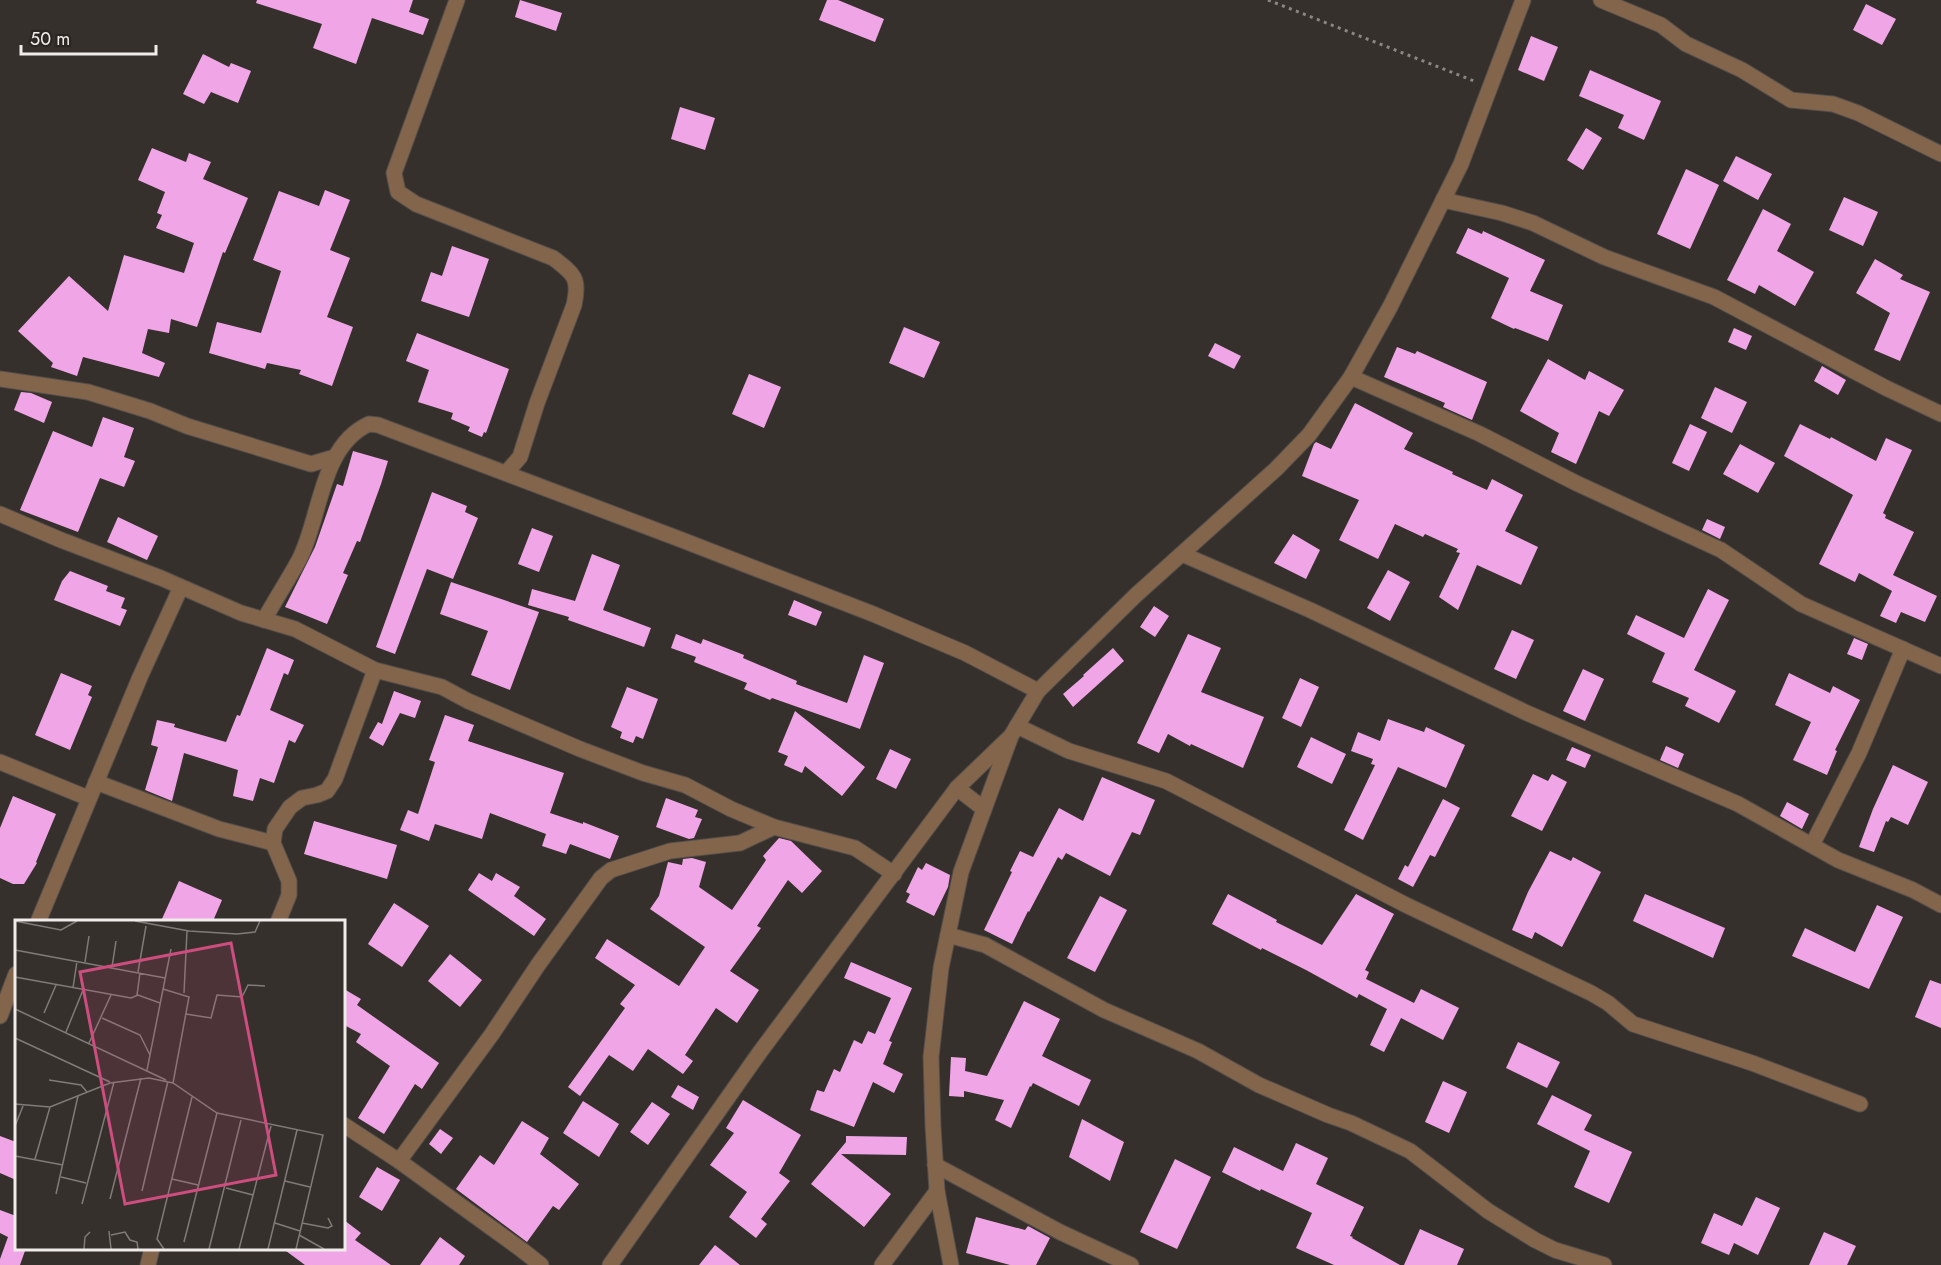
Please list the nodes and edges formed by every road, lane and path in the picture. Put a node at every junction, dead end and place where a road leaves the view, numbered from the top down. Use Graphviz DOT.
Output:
graph roads {
  1 [pos="457,0"];
  2 [pos="1268,0"];
  3 [pos="1523,0"];
  4 [pos="1601,0"];
  5 [pos="1490,87"];
  6 [pos="1941,154"];
  7 [pos="1443,200"];
  8 [pos="1351,377"];
  9 [pos="0,379"];
  10 [pos="1941,414"];
  11 [pos="335,457"];
  12 [pos="311,464"];
  13 [pos="506,473"];
  14 [pos="322,488"];
  15 [pos="0,514"];
  16 [pos="1182,554"];
  17 [pos="181,587"];
  18 [pos="264,620"];
  19 [pos="1903,649"];
  20 [pos="1941,666"];
  21 [pos="375,670"];
  22 [pos="1038,691"];
  23 [pos="1014,731"];
  24 [pos="0,762"];
  25 [pos="96,782"];
  26 [pos="957,788"];
  27 [pos="88,798"];
  28 [pos="984,808"];
  29 [pos="774,827"];
  30 [pos="273,843"];
  31 [pos="1812,845"];
  32 [pos="894,874"];
  33 [pos="1941,905"];
  34 [pos="38,920"];
  35 [pos="278,920"];
  36 [pos="948,935"];
  37 [pos="15,976"];
  38 [pos="3,998"];
  39 [pos="0,1016"];
  40 [pos="1860,1104"];
  41 [pos="345,1126"];
  42 [pos="399,1161"];
  43 [pos="935,1165"];
  44 [pos="937,1191"];
  45 [pos="152,1250"];
  46 [pos="148,1265"];
  47 [pos="541,1265"];
  48 [pos="610,1265"];
  49 [pos="882,1265"];
  50 [pos="951,1265"];
  51 [pos="1131,1265"];
  52 [pos="1604,1265"];
  1 -- 13 [label="street"];
  2 -- 5 [label="path"];
  3 -- 5 [label="street"];
  4 -- 6 [label="street"];
  5 -- 7 [label="street"];
  7 -- 8 [label="street"];
  7 -- 10 [label="street"];
  8 -- 16 [label="street"];
  8 -- 19 [label="street"];
  9 -- 12 [label="street"];
  11 -- 12 [label="street"];
  11 -- 13 [label="street"];
  11 -- 14 [label="street"];
  12 -- 14 [label="street"];
  13 -- 22 [label="street"];
  14 -- 18 [label="street"];
  15 -- 17 [label="street"];
  16 -- 22 [label="street"];
  16 -- 31 [label="street"];
  17 -- 18 [label="street"];
  17 -- 25 [label="street"];
  18 -- 21 [label="street"];
  19 -- 20 [label="street"];
  19 -- 31 [label="street"];
  21 -- 29 [label="street"];
  21 -- 30 [label="street"];
  22 -- 23 [label="street"];
  23 -- 26 [label="street"];
  23 -- 28 [label="street"];
  23 -- 40 [label="street"];
  24 -- 27 [label="street"];
  25 -- 27 [label="street"];
  25 -- 30 [label="street"];
  26 -- 28 [label="street"];
  26 -- 32 [label="street"];
  27 -- 34 [label="street"];
  28 -- 36 [label="street"];
  29 -- 32 [label="street"];
  29 -- 42 [label="street"];
  30 -- 35 [label="street"];
  31 -- 33 [label="street"];
  32 -- 48 [label="street"];
  36 -- 43 [label="street"];
  36 -- 52 [label="street"];
  37 -- 38 [label="street"];
  38 -- 39 [label="street"];
  41 -- 42 [label="street"];
  42 -- 47 [label="street"];
  43 -- 44 [label="street"];
  43 -- 51 [label="street"];
  44 -- 49 [label="street"];
  44 -- 50 [label="street"];
  45 -- 46 [label="street"];
}
